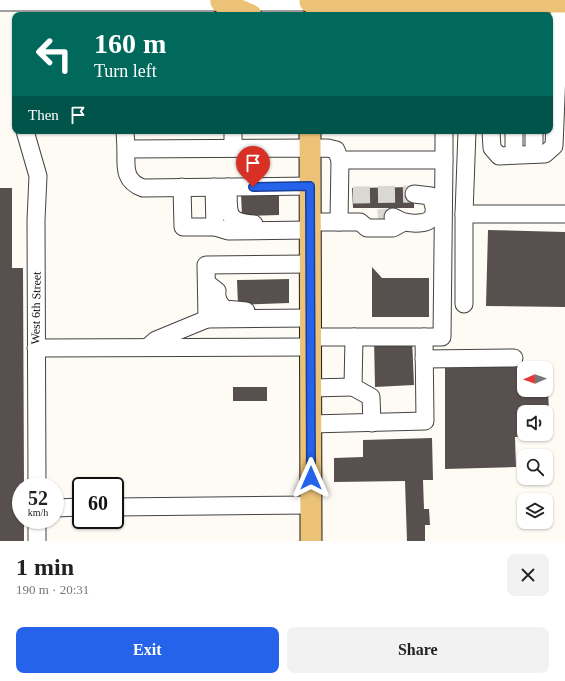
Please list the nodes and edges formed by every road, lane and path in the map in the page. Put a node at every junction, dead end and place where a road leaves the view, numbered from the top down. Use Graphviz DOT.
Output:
graph roads {
  1 [pos="0,2"];
  2 [pos="221,2"];
  3 [pos="562,2"];
  4 [pos="430,5"];
  5 [pos="17,6"];
  6 [pos="310,6"];
  7 [pos="124,8"];
  8 [pos="490,9"];
  9 [pos="244,12"];
  10 [pos="554,30"];
  11 [pos="26,134"];
  12 [pos="125,134"];
  13 [pos="444,134"];
  14 [pos="467,134"];
  15 [pos="491,134"];
  16 [pos="514,134"];
  17 [pos="534,134"];
  18 [pos="233,139"];
  19 [pos="310,139"];
  20 [pos="126,148"];
  21 [pos="534,154"];
  22 [pos="514,155"];
  23 [pos="340,160"];
  24 [pos="444,160"];
  25 [pos="310,186"];
  26 [pos="182,187"];
  27 [pos="227,187"];
  28 [pos="414,194"];
  29 [pos="464,214"];
  30 [pos="565,214"];
  31 [pos="390,219"];
  32 [pos="339,222"];
  33 [pos="360,222"];
  34 [pos="310,226"];
  35 [pos="215,227"];
  36 [pos="273,230"];
  37 [pos="310,264"];
  38 [pos="206,283"];
  39 [pos="464,304"];
  40 [pos="289,318"];
  41 [pos="207,319"];
  42 [pos="311,334"];
  43 [pos="354,337"];
  44 [pos="424,337"];
  45 [pos="36,348"];
  46 [pos="148,348"];
  47 [pos="514,358"];
  48 [pos="424,359"];
  49 [pos="354,387"];
  50 [pos="311,388"];
  51 [pos="372,423"];
  52 [pos="311,424"];
  53 [pos="37,477"];
  54 [pos="311,505"];
  55 [pos="124,507"];
  56 [pos="37,529"];
  57 [pos="37,541"];
  58 [pos="311,541"];
  1 -- 5 [label="street"];
  2 -- 6 [label="street"];
  2 -- 7 [label="street"];
  2 -- 9 [label="main road"];
  3 -- 8 [label="main road"];
  3 -- 10 [label="street"];
  4 -- 6 [label="main road"];
  4 -- 8 [label="main road"];
  5 -- 7 [label="street"];
  10 -- 21 [label="street"];
  11 -- 45 [label="street, West 6th Street"];
  12 -- 20 [label="street"];
  13 -- 24 [label="street"];
  14 -- 29 [label="street"];
  15 -- 22 [label="street"];
  16 -- 22 [label="street"];
  17 -- 21 [label="street"];
  18 -- 19 [label="street"];
  18 -- 20 [label="street"];
  19 -- 23 [label="street"];
  19 -- 25 [label="main road"];
  20 -- 26 [label="street"];
  21 -- 22 [label="street"];
  23 -- 24 [label="street"];
  23 -- 32 [label="street"];
  24 -- 44 [label="street"];
  25 -- 27 [label="street"];
  25 -- 34 [label="main road"];
  26 -- 27 [label="street"];
  26 -- 35 [label="street"];
  27 -- 35 [label="street"];
  27 -- 36 [label="street"];
  28 -- 31 [label="street"];
  29 -- 30 [label="street"];
  29 -- 39 [label="street"];
  31 -- 33 [label="street"];
  31 -- 33 [label="street"];
  32 -- 33 [label="street"];
  32 -- 34 [label="street"];
  34 -- 36 [label="street"];
  34 -- 37 [label="main road"];
  35 -- 36 [label="street"];
  37 -- 38 [label="street"];
  37 -- 42 [label="main road"];
  38 -- 40 [label="street"];
  38 -- 41 [label="street"];
  40 -- 41 [label="street"];
  40 -- 42 [label="street"];
  41 -- 46 [label="street"];
  42 -- 43 [label="street"];
  42 -- 46 [label="street"];
  42 -- 50 [label="main road"];
  43 -- 44 [label="street"];
  43 -- 49 [label="street"];
  44 -- 48 [label="street"];
  45 -- 46 [label="street"];
  45 -- 53 [label="street, West 6th Street"];
  47 -- 48 [label="street"];
  48 -- 51 [label="street"];
  49 -- 50 [label="street"];
  49 -- 51 [label="street"];
  50 -- 52 [label="main road"];
  51 -- 52 [label="street"];
  52 -- 54 [label="main road"];
  54 -- 55 [label="street"];
  54 -- 58 [label="main road"];
  56 -- 57 [label="street"];
}
